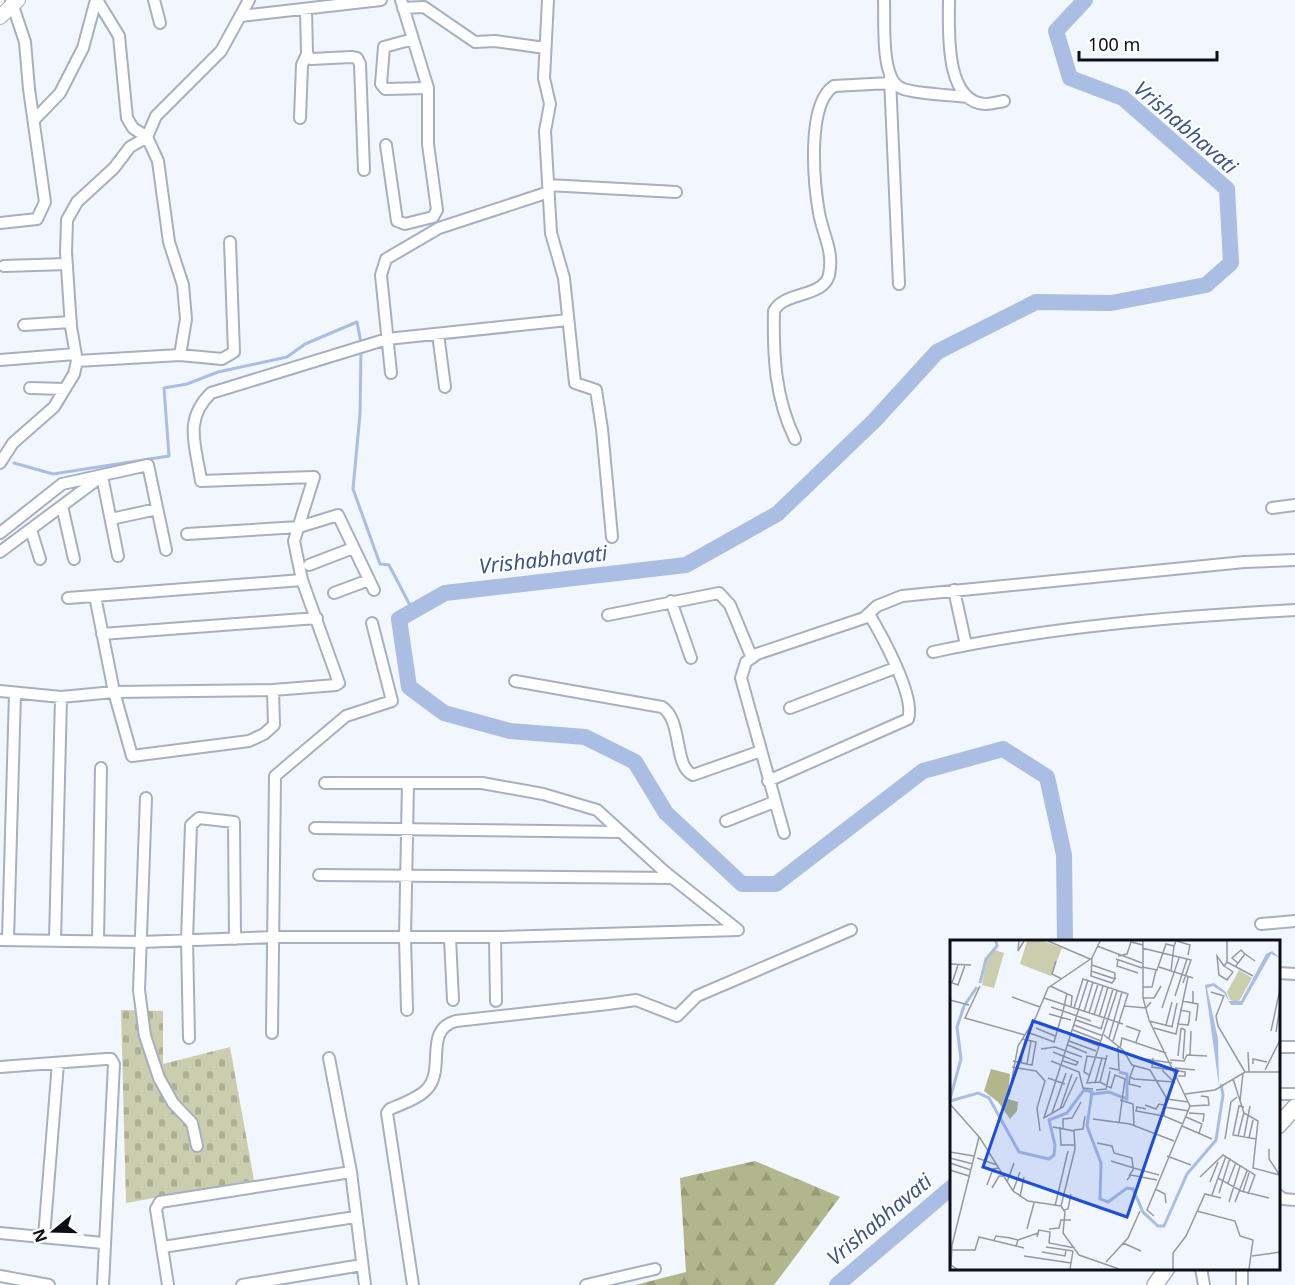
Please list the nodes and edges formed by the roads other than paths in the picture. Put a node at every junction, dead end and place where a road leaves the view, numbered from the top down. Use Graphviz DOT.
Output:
graph roads {
  1 [pos="97,0"];
  2 [pos="154,0"];
  3 [pos="249,0"];
  4 [pos="381,0"];
  5 [pos="548,0"];
  6 [pos="884,0"];
  7 [pos="949,0"];
  8 [pos="14,2"];
  9 [pos="320,4"];
  10 [pos="402,4"];
  11 [pos="306,9"];
  12 [pos="241,16"];
  13 [pos="0,17"];
  14 [pos="160,23"];
  15 [pos="413,39"];
  16 [pos="545,48"];
  17 [pos="307,54"];
  18 [pos="890,80"];
  19 [pos="428,88"];
  20 [pos="967,96"];
  21 [pos="1004,101"];
  22 [pos="300,118"];
  23 [pos="34,120"];
  24 [pos="147,137"];
  25 [pos="386,146"];
  26 [pos="363,170"];
  27 [pos="548,189"];
  28 [pos="676,192"];
  29 [pos="0,223"];
  30 [pos="230,242"];
  31 [pos="67,264"];
  32 [pos="4,266"];
  33 [pos="899,284"];
  34 [pos="568,320"];
  35 [pos="70,322"];
  36 [pos="24,325"];
  37 [pos="438,334"];
  38 [pos="387,339"];
  39 [pos="180,355"];
  40 [pos="76,358"];
  41 [pos="0,360"];
  42 [pos="391,373"];
  43 [pos="445,387"];
  44 [pos="30,388"];
  45 [pos="65,389"];
  46 [pos="795,439"];
  47 [pos="0,463"];
  48 [pos="102,476"];
  49 [pos="1295,505"];
  50 [pos="62,506"];
  51 [pos="1272,508"];
  52 [pos="157,509"];
  53 [pos="111,519"];
  54 [pos="299,527"];
  55 [pos="31,530"];
  56 [pos="0,533"];
  57 [pos="187,534"];
  58 [pos="612,537"];
  59 [pos="353,548"];
  60 [pos="166,550"];
  61 [pos="0,552"];
  62 [pos="118,556"];
  63 [pos="40,559"];
  64 [pos="74,559"];
  65 [pos="1295,560"];
  66 [pos="309,565"];
  67 [pos="302,580"];
  68 [pos="954,590"];
  69 [pos="334,593"];
  70 [pos="95,596"];
  71 [pos="68,598"];
  72 [pos="671,601"];
  73 [pos="1295,610"];
  74 [pos="869,614"];
  75 [pos="608,615"];
  76 [pos="317,618"];
  77 [pos="372,623"];
  78 [pos="102,634"];
  79 [pos="966,645"];
  80 [pos="933,652"];
  81 [pos="691,658"];
  82 [pos="752,658"];
  83 [pos="895,668"];
  84 [pos="514,681"];
  85 [pos="273,690"];
  86 [pos="0,691"];
  87 [pos="114,692"];
  88 [pos="15,693"];
  89 [pos="61,697"];
  90 [pos="790,708"];
  91 [pos="761,751"];
  92 [pos="101,768"];
  93 [pos="768,781"];
  94 [pos="325,783"];
  95 [pos="408,783"];
  96 [pos="146,798"];
  97 [pos="774,802"];
  98 [pos="726,821"];
  99 [pos="315,828"];
  100 [pos="406,829"];
  101 [pos="621,832"];
  102 [pos="784,833"];
  103 [pos="319,875"];
  104 [pos="407,876"];
  105 [pos="673,878"];
  106 [pos="1295,921"];
  107 [pos="1261,924"];
  108 [pos="851,930"];
  109 [pos="274,937"];
  110 [pos="495,937"];
  111 [pos="405,938"];
  112 [pos="450,938"];
  113 [pos="235,939"];
  114 [pos="4,940"];
  115 [pos="187,940"];
  116 [pos="56,941"];
  117 [pos="98,941"];
  118 [pos="140,942"];
  119 [pos="453,1000"];
  120 [pos="496,1001"];
  121 [pos="407,1010"];
  122 [pos="272,1033"];
  123 [pos="189,1038"];
  124 [pos="330,1058"];
  125 [pos="58,1063"];
  126 [pos="0,1067"];
  127 [pos="1295,1107"];
  128 [pos="1280,1124"];
  129 [pos="197,1146"];
  130 [pos="351,1172"];
  131 [pos="1280,1196"];
  132 [pos="1295,1200"];
  133 [pos="356,1217"];
  134 [pos="0,1233"];
  135 [pos="44,1237"];
  136 [pos="103,1243"];
  137 [pos="163,1247"];
  138 [pos="362,1265"];
  139 [pos="655,1269"];
  140 [pos="1166,1270"];
  141 [pos="1201,1270"];
  142 [pos="0,1276"];
  143 [pos="49,1285"];
  144 [pos="103,1285"];
  145 [pos="168,1285"];
  146 [pos="242,1285"];
  147 [pos="365,1285"];
  148 [pos="413,1285"];
  149 [pos="586,1285"];
  150 [pos="1155,1285"];
  151 [pos="1204,1285"];
  1 -- 23 [label="street"];
  1 -- 24 [label="street"];
  2 -- 14 [label="street"];
  3 -- 12 [label="street"];
  4 -- 9 [label="street"];
  5 -- 16 [label="street"];
  6 -- 18 [label="street"];
  7 -- 20 [label="street"];
  8 -- 13 [label="street"];
  8 -- 23 [label="street"];
  9 -- 11 [label="street"];
  10 -- 15 [label="street"];
  10 -- 16 [label="street"];
  11 -- 12 [label="street"];
  11 -- 17 [label="street"];
  12 -- 24 [label="street"];
  15 -- 19 [label="street"];
  15 -- 19 [label="street"];
  16 -- 27 [label="street"];
  17 -- 22 [label="street"];
  17 -- 26 [label="street"];
  18 -- 20 [label="street"];
  18 -- 33 [label="street"];
  18 -- 46 [label="street"];
  19 -- 25 [label="street"];
  20 -- 21 [label="street"];
  23 -- 29 [label="street"];
  24 -- 31 [label="street"];
  24 -- 39 [label="street"];
  27 -- 28 [label="street"];
  27 -- 34 [label="street"];
  27 -- 38 [label="street"];
  30 -- 39 [label="street"];
  31 -- 32 [label="street"];
  31 -- 35 [label="street"];
  34 -- 37 [label="street"];
  34 -- 58 [label="street"];
  35 -- 36 [label="street"];
  35 -- 40 [label="street"];
  37 -- 38 [label="street"];
  37 -- 43 [label="street"];
  38 -- 42 [label="street"];
  38 -- 54 [label="street"];
  39 -- 40 [label="street"];
  40 -- 41 [label="street"];
  40 -- 45 [label="street"];
  44 -- 45 [label="street"];
  45 -- 47 [label="street"];
  48 -- 50 [label="street"];
  48 -- 52 [label="street"];
  48 -- 53 [label="street"];
  48 -- 56 [label="street"];
  49 -- 51 [label="street"];
  50 -- 55 [label="street"];
  50 -- 64 [label="street"];
  52 -- 53 [label="street"];
  52 -- 60 [label="street"];
  53 -- 62 [label="street"];
  54 -- 57 [label="street"];
  54 -- 59 [label="street"];
  54 -- 67 [label="street"];
  55 -- 61 [label="street"];
  55 -- 63 [label="street"];
  59 -- 66 [label="street"];
  59 -- 69 [label="street"];
  65 -- 68 [label="street"];
  67 -- 70 [label="street"];
  67 -- 76 [label="street"];
  68 -- 74 [label="street"];
  68 -- 79 [label="street"];
  70 -- 71 [label="street"];
  70 -- 78 [label="street"];
  72 -- 75 [label="street"];
  72 -- 81 [label="street"];
  72 -- 82 [label="street"];
  73 -- 79 [label="street"];
  74 -- 82 [label="street"];
  74 -- 83 [label="street"];
  76 -- 78 [label="street"];
  76 -- 85 [label="street"];
  77 -- 109 [label="street"];
  78 -- 87 [label="street"];
  79 -- 80 [label="street"];
  82 -- 91 [label="street"];
  83 -- 90 [label="street"];
  83 -- 93 [label="street"];
  84 -- 91 [label="street"];
  85 -- 87 [label="street"];
  85 -- 87 [label="street"];
  86 -- 88 [label="street"];
  87 -- 89 [label="street"];
  88 -- 89 [label="street"];
  88 -- 114 [label="street"];
  89 -- 116 [label="street"];
  91 -- 93 [label="street"];
  92 -- 117 [label="street"];
  93 -- 97 [label="street"];
  94 -- 95 [label="street"];
  95 -- 100 [label="street"];
  95 -- 101 [label="street"];
  96 -- 118 [label="street"];
  97 -- 98 [label="street"];
  97 -- 102 [label="street"];
  99 -- 100 [label="street"];
  100 -- 101 [label="street"];
  100 -- 104 [label="street"];
  101 -- 105 [label="street"];
  103 -- 104 [label="street"];
  104 -- 105 [label="street"];
  104 -- 111 [label="street"];
  105 -- 110 [label="street"];
  106 -- 107 [label="street"];
  108 -- 148 [label="street"];
  109 -- 111 [label="street"];
  109 -- 113 [label="street"];
  109 -- 122 [label="street"];
  110 -- 112 [label="street"];
  110 -- 120 [label="street"];
  111 -- 112 [label="street"];
  111 -- 121 [label="street"];
  112 -- 119 [label="street"];
  113 -- 115 [label="street"];
  113 -- 115 [label="street"];
  114 -- 116 [label="street"];
  115 -- 118 [label="street"];
  115 -- 123 [label="street"];
  116 -- 117 [label="street"];
  117 -- 118 [label="street"];
  118 -- 129 [label="street"];
  124 -- 130 [label="street"];
  125 -- 126 [label="street"];
  125 -- 135 [label="street"];
  125 -- 136 [label="street"];
  127 -- 128 [label="main road"];
  130 -- 133 [label="street"];
  130 -- 137 [label="street"];
  131 -- 132 [label="street"];
  133 -- 137 [label="street"];
  133 -- 138 [label="street"];
  134 -- 135 [label="street"];
  135 -- 136 [label="street"];
  136 -- 144 [label="street"];
  137 -- 145 [label="street"];
  138 -- 146 [label="street"];
  138 -- 147 [label="street"];
  139 -- 149 [label="street"];
  140 -- 150 [label="main road"];
  141 -- 151 [label="street"];
  142 -- 143 [label="street"];
}
